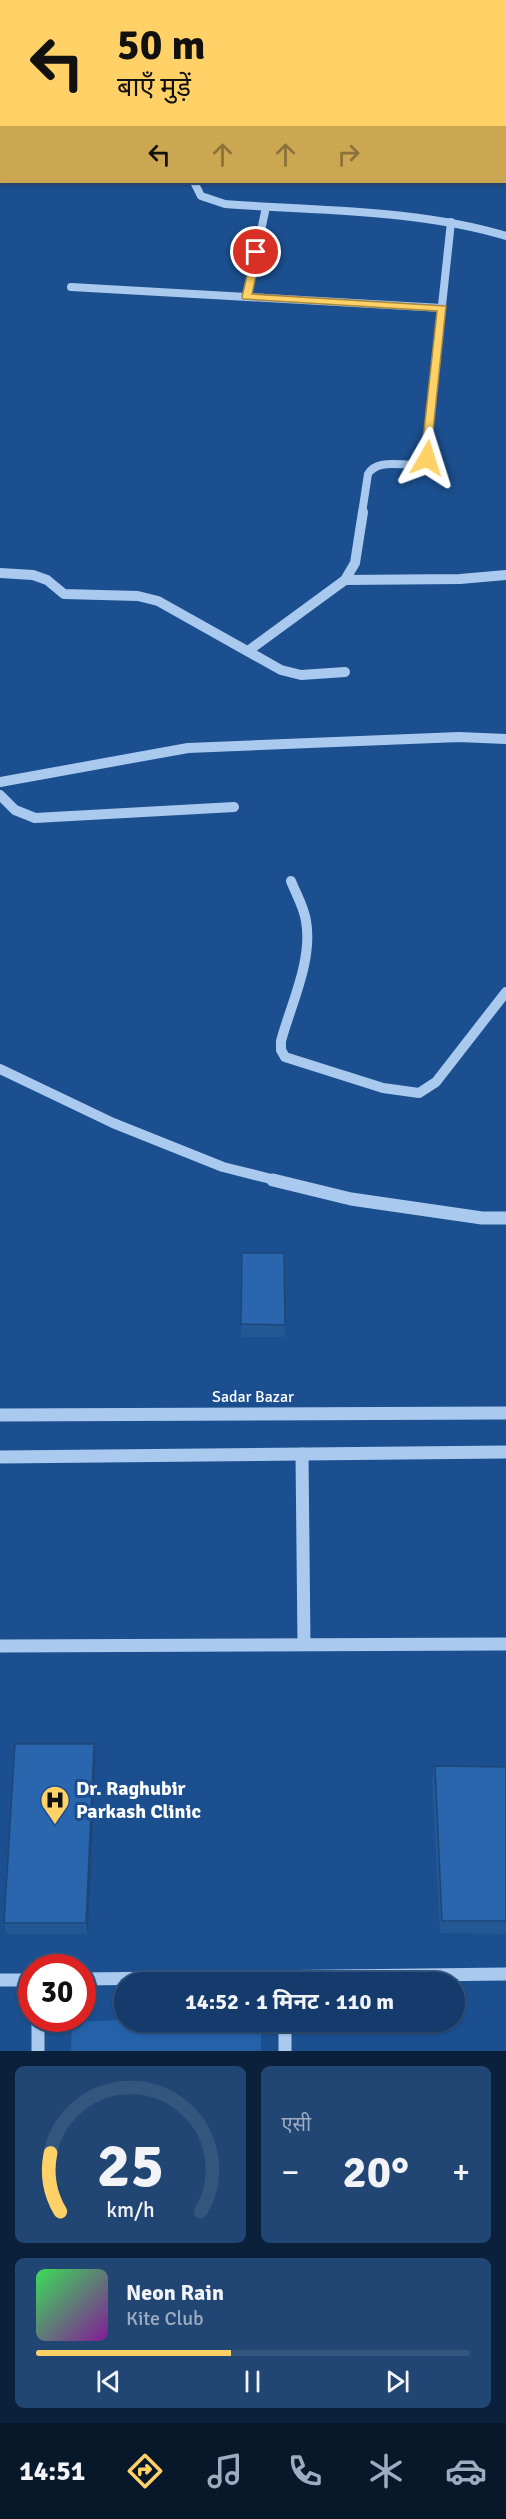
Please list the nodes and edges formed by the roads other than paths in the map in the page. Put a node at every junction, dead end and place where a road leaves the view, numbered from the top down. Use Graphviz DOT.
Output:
graph roads {
  1 [pos="194,183"];
  2 [pos="266,207"];
  3 [pos="451,222"];
  4 [pos="506,236"];
  5 [pos="71,287"];
  6 [pos="247,297"];
  7 [pos="442,308"];
  8 [pos="0,573"];
  9 [pos="506,575"];
  10 [pos="345,580"];
  11 [pos="248,651"];
  12 [pos="345,672"];
  13 [pos="506,739"];
  14 [pos="0,782"];
  15 [pos="0,795"];
  16 [pos="234,807"];
  17 [pos="291,881"];
  18 [pos="506,992"];
  19 [pos="0,1069"];
  20 [pos="506,1218"];
  21 [pos="506,1413"];
  22 [pos="0,1415"];
  23 [pos="506,1452"];
  24 [pos="302,1454"];
  25 [pos="0,1457"];
  26 [pos="304,1644"];
  27 [pos="506,1644"];
  28 [pos="0,1646"];
  29 [pos="506,1974"];
  30 [pos="465,1975"];
  31 [pos="96,1979"];
  32 [pos="114,1979"];
  33 [pos="0,1980"];
  34 [pos="18,1980"];
  35 [pos="38,2032"];
  36 [pos="285,2032"];
  37 [pos="38,2051"];
  38 [pos="285,2051"];
  1 -- 2 [label="street"];
  2 -- 3 [label="street"];
  2 -- 6 [label="street"];
  3 -- 4 [label="street"];
  3 -- 7 [label="street"];
  5 -- 6 [label="street"];
  6 -- 7 [label="street"];
  7 -- 10 [label="street"];
  8 -- 11 [label="street"];
  9 -- 10 [label="street"];
  10 -- 11 [label="street"];
  11 -- 12 [label="street"];
  13 -- 14 [label="street"];
  15 -- 16 [label="street"];
  17 -- 18 [label="street"];
  19 -- 20 [label="street"];
  21 -- 22 [label="street, Sadar Bazar"];
  23 -- 24 [label="street"];
  24 -- 25 [label="street"];
  24 -- 26 [label="street"];
  26 -- 27 [label="street"];
  26 -- 28 [label="street"];
  29 -- 30 [label="street"];
  31 -- 32 [label="street"];
  33 -- 34 [label="street"];
  35 -- 37 [label="street"];
  36 -- 38 [label="street"];
}
